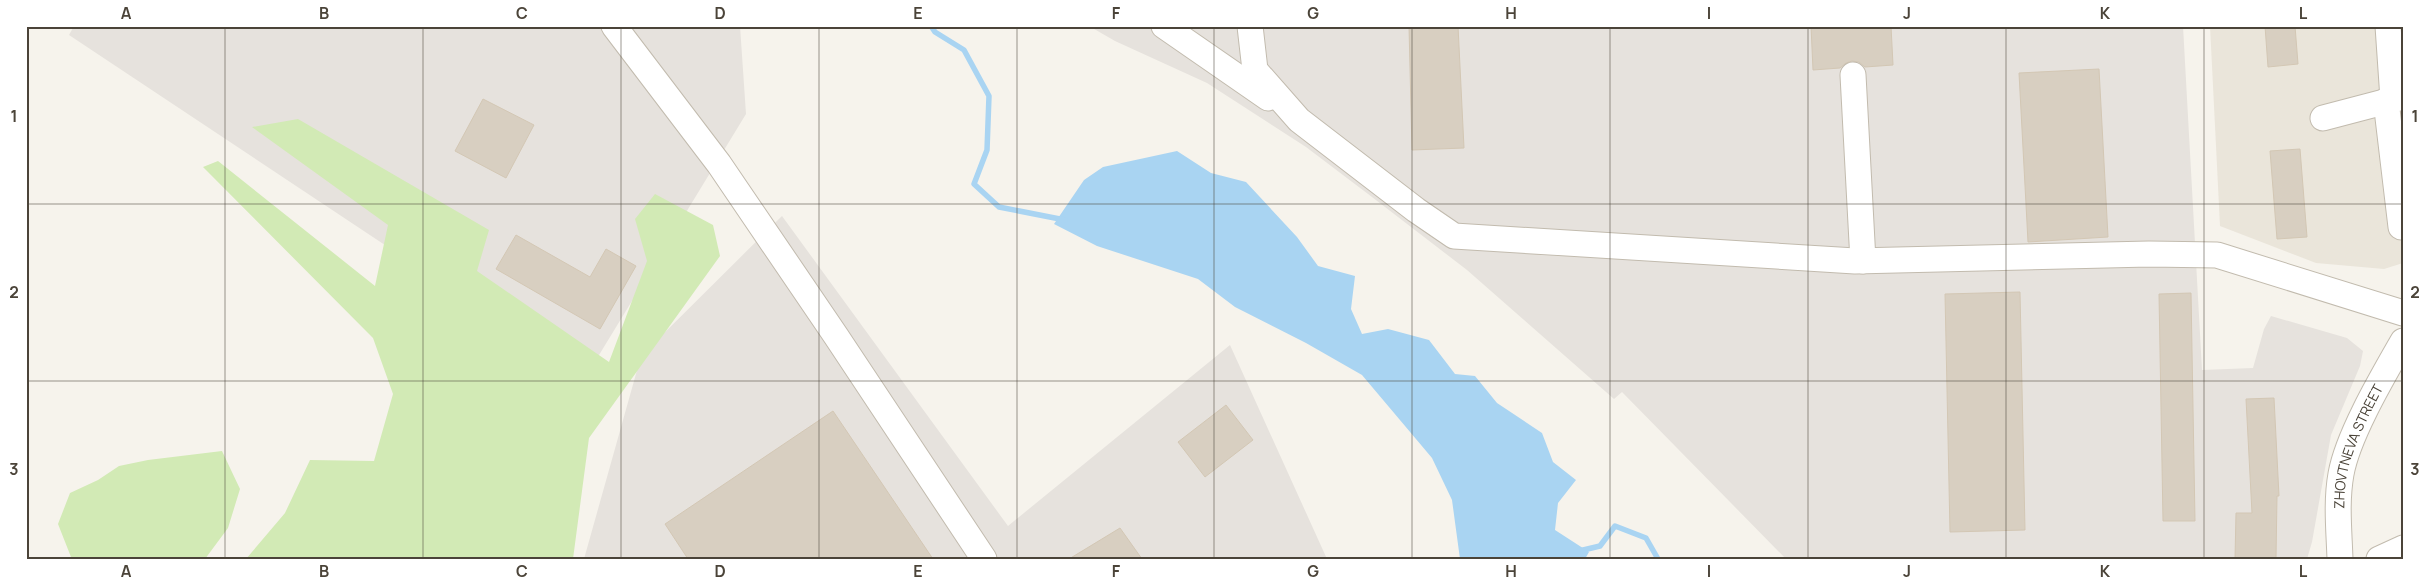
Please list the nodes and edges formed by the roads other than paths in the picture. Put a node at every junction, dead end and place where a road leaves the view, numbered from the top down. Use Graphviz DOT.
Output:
graph roads {
  1 [pos="614,26"];
  2 [pos="1164,26"];
  3 [pos="1250,26"];
  4 [pos="2388,26"];
  5 [pos="1854,74"];
  6 [pos="2394,99"];
  7 [pos="2323,118"];
  8 [pos="1299,120"];
  9 [pos="2402,227"];
  10 [pos="1863,261"];
  11 [pos="2403,314"];
  12 [pos="2403,341"];
  13 [pos="2403,548"];
  14 [pos="984,559"];
  15 [pos="2340,559"];
  16 [pos="2378,559"];
  1 -- 14 [label="street"];
  2 -- 8 [label="street"];
  3 -- 8 [label="street"];
  4 -- 6 [label="street"];
  5 -- 10 [label="street"];
  6 -- 7 [label="street"];
  6 -- 9 [label="street"];
  8 -- 10 [label="street"];
  10 -- 11 [label="street"];
  12 -- 15 [label="street, ZHOVTNEVA STREET"];
  13 -- 16 [label="street"];
}
